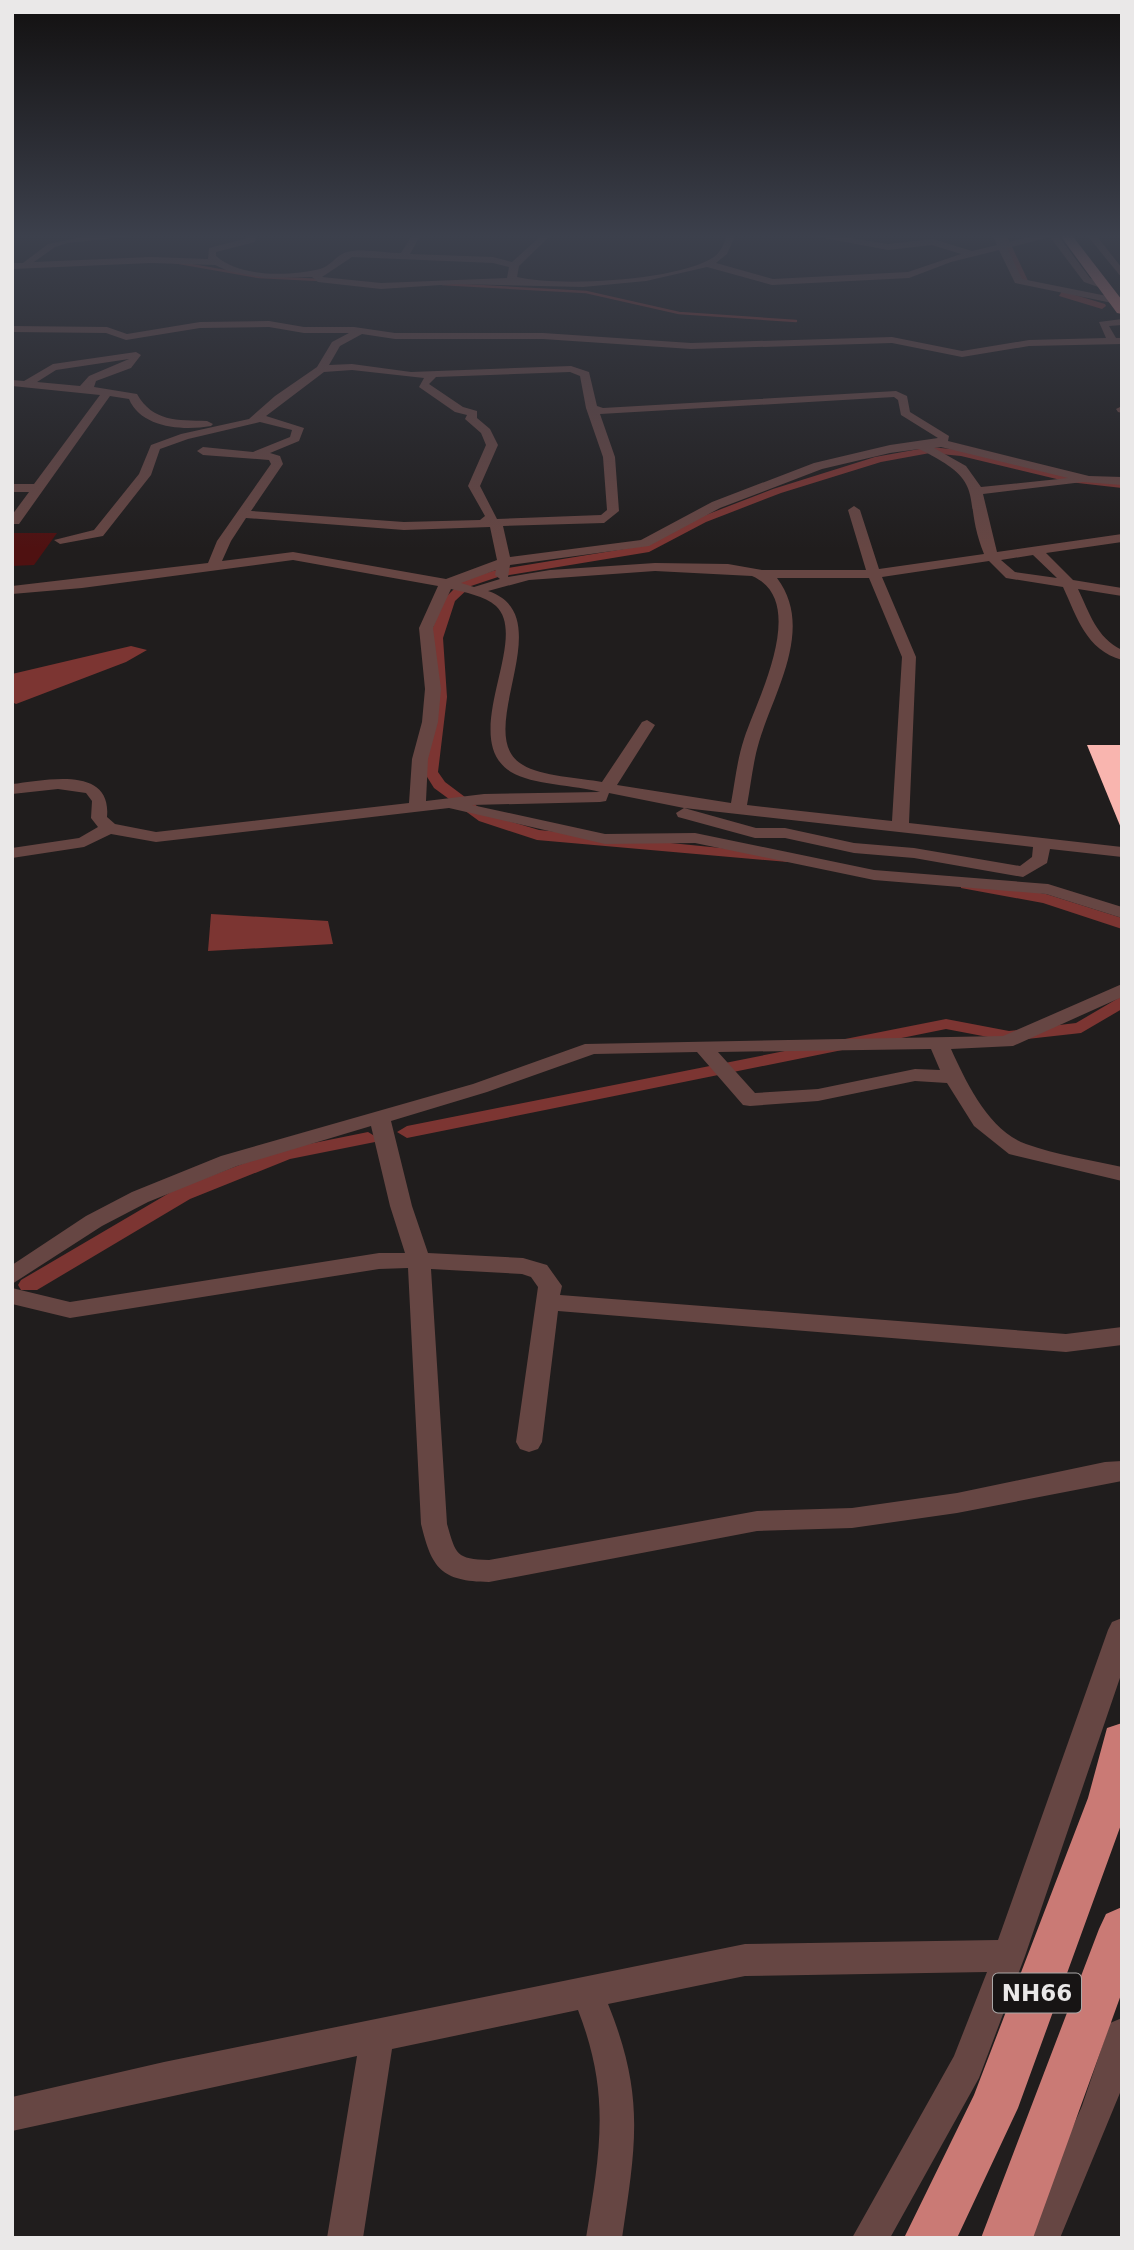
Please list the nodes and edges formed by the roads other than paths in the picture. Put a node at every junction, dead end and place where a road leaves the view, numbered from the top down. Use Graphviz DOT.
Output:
graph roads {
  1 [pos="347,339"];
  2 [pos="587,339"];
  3 [pos="1117,340"];
  4 [pos="321,369"];
  5 [pos="433,374"];
  6 [pos="12,383"];
  7 [pos="27,384"];
  8 [pos="84,388"];
  9 [pos="107,392"];
  10 [pos="134,400"];
  11 [pos="155,405"];
  12 [pos="592,408"];
  13 [pos="176,411"];
  14 [pos="225,420"];
  15 [pos="256,420"];
  16 [pos="941,450"];
  17 [pos="203,451"];
  18 [pos="256,455"];
  19 [pos="1089,480"];
  20 [pos="1122,481"];
  21 [pos="12,488"];
  22 [pos="38,488"];
  23 [pos="975,491"];
  24 [pos="854,510"];
  25 [pos="246,514"];
  26 [pos="14,521"];
  27 [pos="489,524"];
  28 [pos="1122,538"];
  29 [pos="60,540"];
  30 [pos="1035,549"];
  31 [pos="992,559"];
  32 [pos="504,562"];
  33 [pos="214,565"];
  34 [pos="764,574"];
  35 [pos="874,574"];
  36 [pos="449,584"];
  37 [pos="500,584"];
  38 [pos="1068,584"];
  39 [pos="12,590"];
  40 [pos="473,591"];
  41 [pos="1122,592"];
  42 [pos="1122,656"];
  43 [pos="647,725"];
  44 [pos="12,789"];
  45 [pos="606,789"];
  46 [pos="641,796"];
  47 [pos="445,804"];
  48 [pos="417,808"];
  49 [pos="738,809"];
  50 [pos="109,828"];
  51 [pos="900,828"];
  52 [pos="1042,844"];
  53 [pos="1122,852"];
  54 [pos="12,853"];
  55 [pos="1122,914"];
  56 [pos="1122,990"];
  57 [pos="938,1043"];
  58 [pos="702,1046"];
  59 [pos="953,1077"];
  60 [pos="380,1118"];
  61 [pos="1122,1174"];
  62 [pos="419,1260"];
  63 [pos="12,1276"];
  64 [pos="12,1296"];
  65 [pos="548,1302"];
  66 [pos="1122,1336"];
  67 [pos="529,1442"];
  68 [pos="1122,1471"];
  69 [pos="1122,1630"];
  70 [pos="1122,1741"];
  71 [pos="1122,1929"];
  72 [pos="1009,1956"];
  73 [pos="587,1992"];
  74 [pos="377,2035"];
  75 [pos="1122,2035"];
  76 [pos="12,2114"];
  77 [pos="345,2238"];
  78 [pos="604,2238"];
  79 [pos="870,2238"];
  80 [pos="930,2238"];
  81 [pos="1007,2238"];
  82 [pos="1042,2238"];
  1 -- 4 [label="street"];
  2 -- 3 [label="street"];
  4 -- 5 [label="street"];
  4 -- 15 [label="street"];
  5 -- 12 [label="street"];
  5 -- 27 [label="street"];
  6 -- 7 [label="street"];
  7 -- 8 [label="street"];
  7 -- 8 [label="street"];
  8 -- 9 [label="street"];
  9 -- 10 [label="street"];
  9 -- 22 [label="street"];
  10 -- 11 [label="street"];
  10 -- 14 [label="street"];
  12 -- 16 [label="street"];
  12 -- 27 [label="street"];
  13 -- 14 [label="street"];
  14 -- 15 [label="street"];
  15 -- 18 [label="street"];
  15 -- 29 [label="street"];
  16 -- 19 [label="street"];
  16 -- 23 [label="street"];
  16 -- 32 [label="street"];
  17 -- 18 [label="street"];
  18 -- 25 [label="street"];
  19 -- 20 [label="street"];
  19 -- 23 [label="street"];
  21 -- 22 [label="street"];
  22 -- 26 [label="street"];
  23 -- 31 [label="street"];
  24 -- 35 [label="street"];
  25 -- 27 [label="street"];
  25 -- 33 [label="street"];
  27 -- 32 [label="street"];
  28 -- 30 [label="street"];
  30 -- 31 [label="street"];
  30 -- 38 [label="street"];
  31 -- 35 [label="street"];
  31 -- 38 [label="street"];
  32 -- 36 [label="street"];
  32 -- 37 [label="street"];
  33 -- 36 [label="street"];
  33 -- 39 [label="street"];
  34 -- 35 [label="street"];
  34 -- 37 [label="street"];
  34 -- 49 [label="street"];
  35 -- 51 [label="street"];
  36 -- 40 [label="street"];
  36 -- 48 [label="street"];
  37 -- 40 [label="street"];
  38 -- 41 [label="street"];
  38 -- 42 [label="street"];
  40 -- 45 [label="street"];
  43 -- 45 [label="street"];
  44 -- 50 [label="street"];
  45 -- 46 [label="street"];
  46 -- 47 [label="street"];
  46 -- 49 [label="street"];
  46 -- 52 [label="street"];
  47 -- 48 [label="street"];
  47 -- 55 [label="street"];
  48 -- 50 [label="street"];
  49 -- 51 [label="street"];
  50 -- 54 [label="street"];
  51 -- 52 [label="street"];
  52 -- 53 [label="street"];
  56 -- 57 [label="street"];
  57 -- 58 [label="street"];
  57 -- 59 [label="street"];
  58 -- 59 [label="street"];
  58 -- 60 [label="street"];
  59 -- 61 [label="street"];
  60 -- 62 [label="street"];
  60 -- 63 [label="street"];
  62 -- 64 [label="street"];
  62 -- 65 [label="street"];
  62 -- 68 [label="street"];
  65 -- 66 [label="street"];
  65 -- 67 [label="street"];
  69 -- 72 [label="street"];
  70 -- 80 [label="highway, NH66"];
  71 -- 81 [label="highway, NH66"];
  72 -- 73 [label="street"];
  72 -- 79 [label="street"];
  73 -- 74 [label="street"];
  73 -- 78 [label="street"];
  74 -- 76 [label="street"];
  74 -- 77 [label="street"];
  75 -- 82 [label="street"];
}
